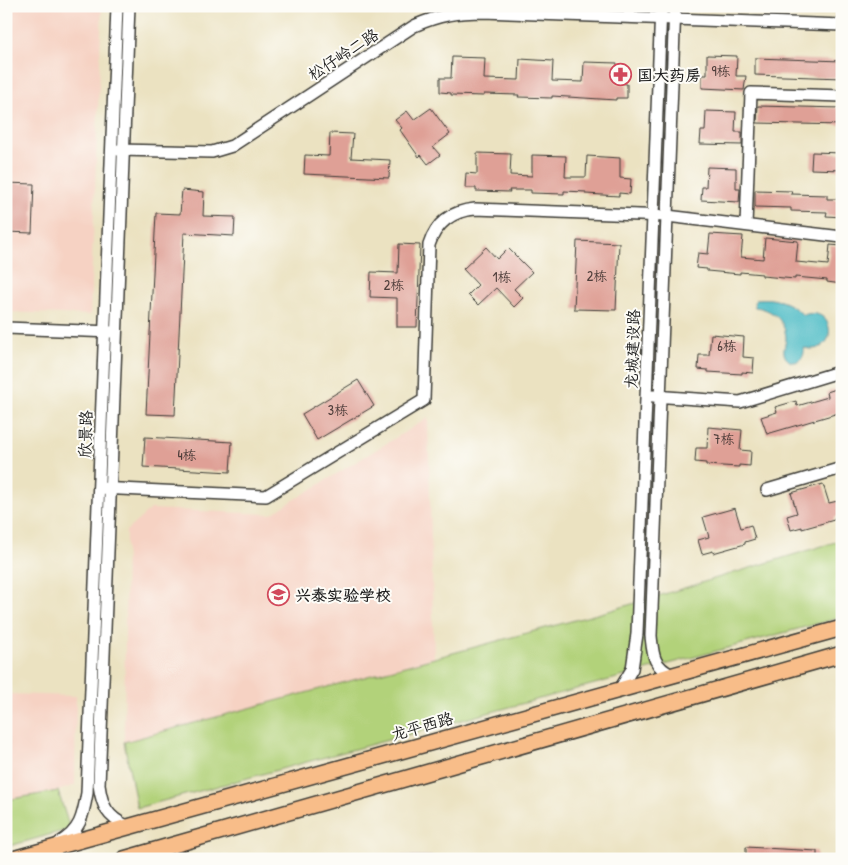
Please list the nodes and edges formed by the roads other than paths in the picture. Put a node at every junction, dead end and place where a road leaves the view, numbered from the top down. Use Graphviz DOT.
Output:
graph roads {
  1 [pos="117,6"];
  2 [pos="129,6"];
  3 [pos="661,6"];
  4 [pos="675,6"];
  5 [pos="660,18"];
  6 [pos="675,19"];
  7 [pos="842,25"];
  8 [pos="842,96"];
  9 [pos="112,150"];
  10 [pos="124,150"];
  11 [pos="653,215"];
  12 [pos="667,216"];
  13 [pos="746,225"];
  14 [pos="842,237"];
  15 [pos="6,328"];
  16 [pos="105,332"];
  17 [pos="117,332"];
  18 [pos="842,371"];
  19 [pos="646,396"];
  20 [pos="660,396"];
  21 [pos="842,468"];
  22 [pos="105,489"];
  23 [pos="767,490"];
  24 [pos="842,628"];
  25 [pos="842,654"];
  26 [pos="672,675"];
  27 [pos="620,689"];
  28 [pos="127,826"];
  29 [pos="52,847"];
  30 [pos="13,859"];
  31 [pos="124,859"];
  1 -- 9 [label="street, 欣景路"];
  2 -- 10 [label="street, 欣景路"];
  3 -- 5 [label="street, 龙城建设路"];
  4 -- 6 [label="street, 龙城建设路"];
  5 -- 6 [label="street, 松仔岭二路"];
  5 -- 10 [label="street, 松仔岭二路"];
  5 -- 11 [label="street, 龙城建设路"];
  6 -- 7 [label="street, 松仔岭二路"];
  6 -- 12 [label="street, 龙城建设路"];
  8 -- 13 [label="street"];
  9 -- 10 [label="street, 松仔岭二路"];
  9 -- 16 [label="street, 欣景路"];
  10 -- 17 [label="street, 欣景路"];
  11 -- 12 [label="street"];
  11 -- 19 [label="street, 龙城建设路"];
  11 -- 22 [label="street"];
  12 -- 13 [label="street"];
  12 -- 20 [label="street, 龙城建设路"];
  13 -- 14 [label="street"];
  15 -- 16 [label="street"];
  16 -- 17 [label="street"];
  16 -- 22 [label="street, 欣景路"];
  17 -- 22 [label="street, 欣景路"];
  18 -- 20 [label="street"];
  19 -- 20 [label="street"];
  19 -- 27 [label="street, 龙城建设路"];
  20 -- 26 [label="street, 龙城建设路"];
  21 -- 23 [label="street"];
  22 -- 28 [label="street, 欣景路"];
  22 -- 29 [label="street, 欣景路"];
  24 -- 26 [label="main road, 龙平西路"];
  25 -- 31 [label="main road"];
  26 -- 27 [label="main road, 龙平西路"];
  27 -- 28 [label="main road, 龙平西路"];
  28 -- 29 [label="main road, 龙平西路"];
  29 -- 30 [label="main road, 龙平西路"];
}
